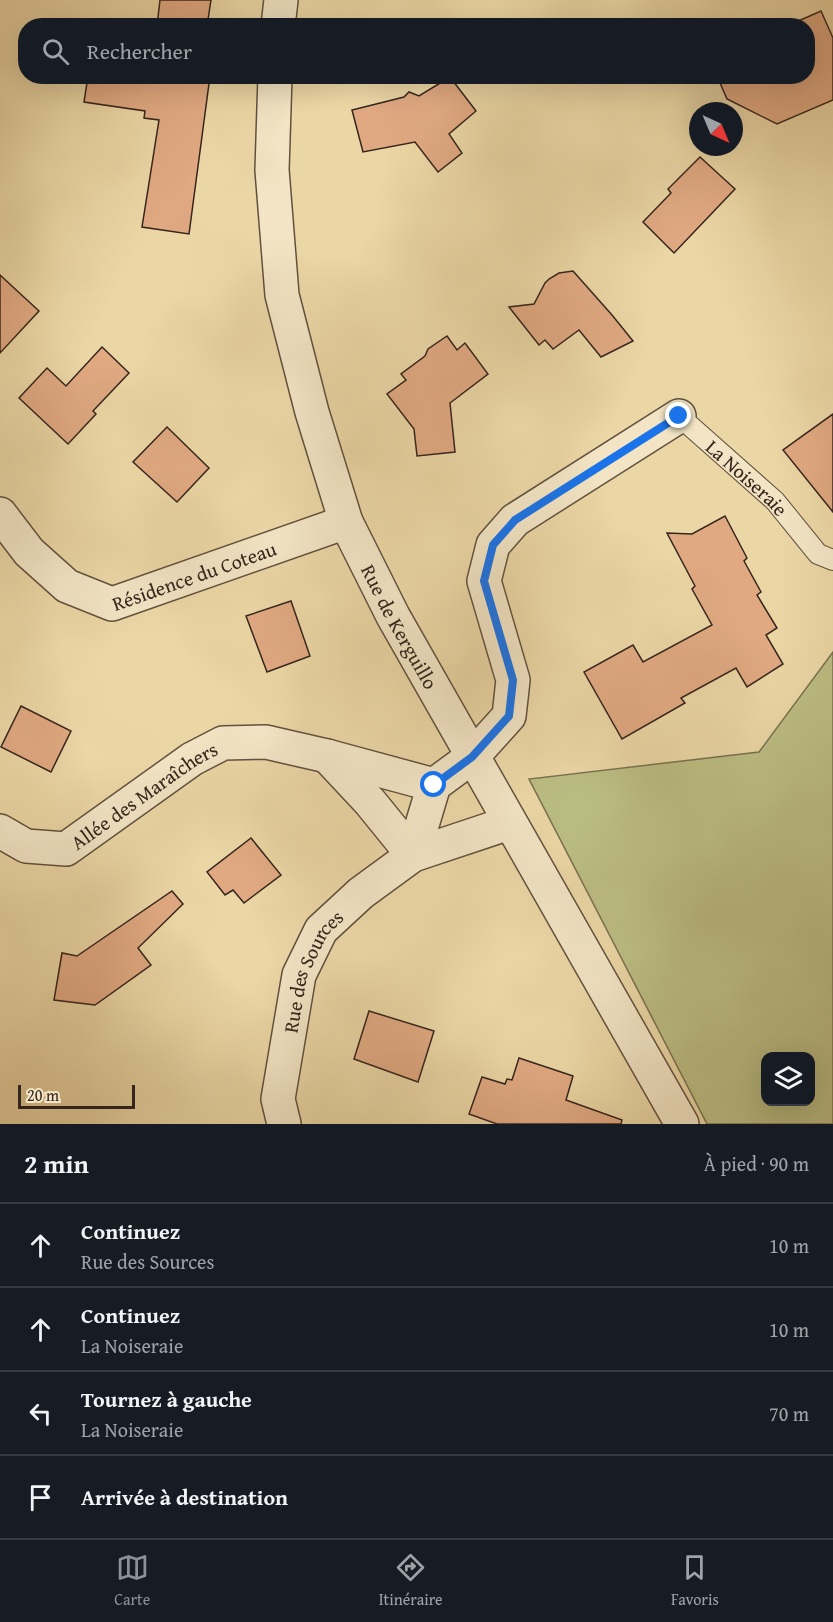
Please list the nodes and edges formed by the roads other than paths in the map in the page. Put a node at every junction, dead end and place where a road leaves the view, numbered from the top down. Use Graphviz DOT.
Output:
graph roads {
  1 [pos="281,0"];
  2 [pos="279,18"];
  3 [pos="275,84"];
  4 [pos="679,416"];
  5 [pos="0,514"];
  6 [pos="346,522"];
  7 [pos="833,560"];
  8 [pos="327,756"];
  9 [pos="472,757"];
  10 [pos="434,785"];
  11 [pos="509,823"];
  12 [pos="0,831"];
  13 [pos="413,855"];
  14 [pos="284,1124"];
  15 [pos="682,1124"];
  1 -- 2 [label="street"];
  3 -- 6 [label="street, Rue de Kerguillo"];
  4 -- 7 [label="lane, La Noiseraie"];
  4 -- 9 [label="street, La Noiseraie"];
  5 -- 6 [label="street, Résidence du Coteau"];
  6 -- 9 [label="street, Rue de Kerguillo"];
  8 -- 10 [label="street, Allée des Maraîchers"];
  8 -- 12 [label="street, Allée des Maraîchers"];
  8 -- 13 [label="street"];
  9 -- 10 [label="street"];
  9 -- 11 [label="street, Rue de Kerguillo"];
  10 -- 13 [label="street"];
  11 -- 13 [label="street, Rue des Sources"];
  11 -- 15 [label="street, Rue de Kerguillo"];
  13 -- 14 [label="street, Rue des Sources"];
}
